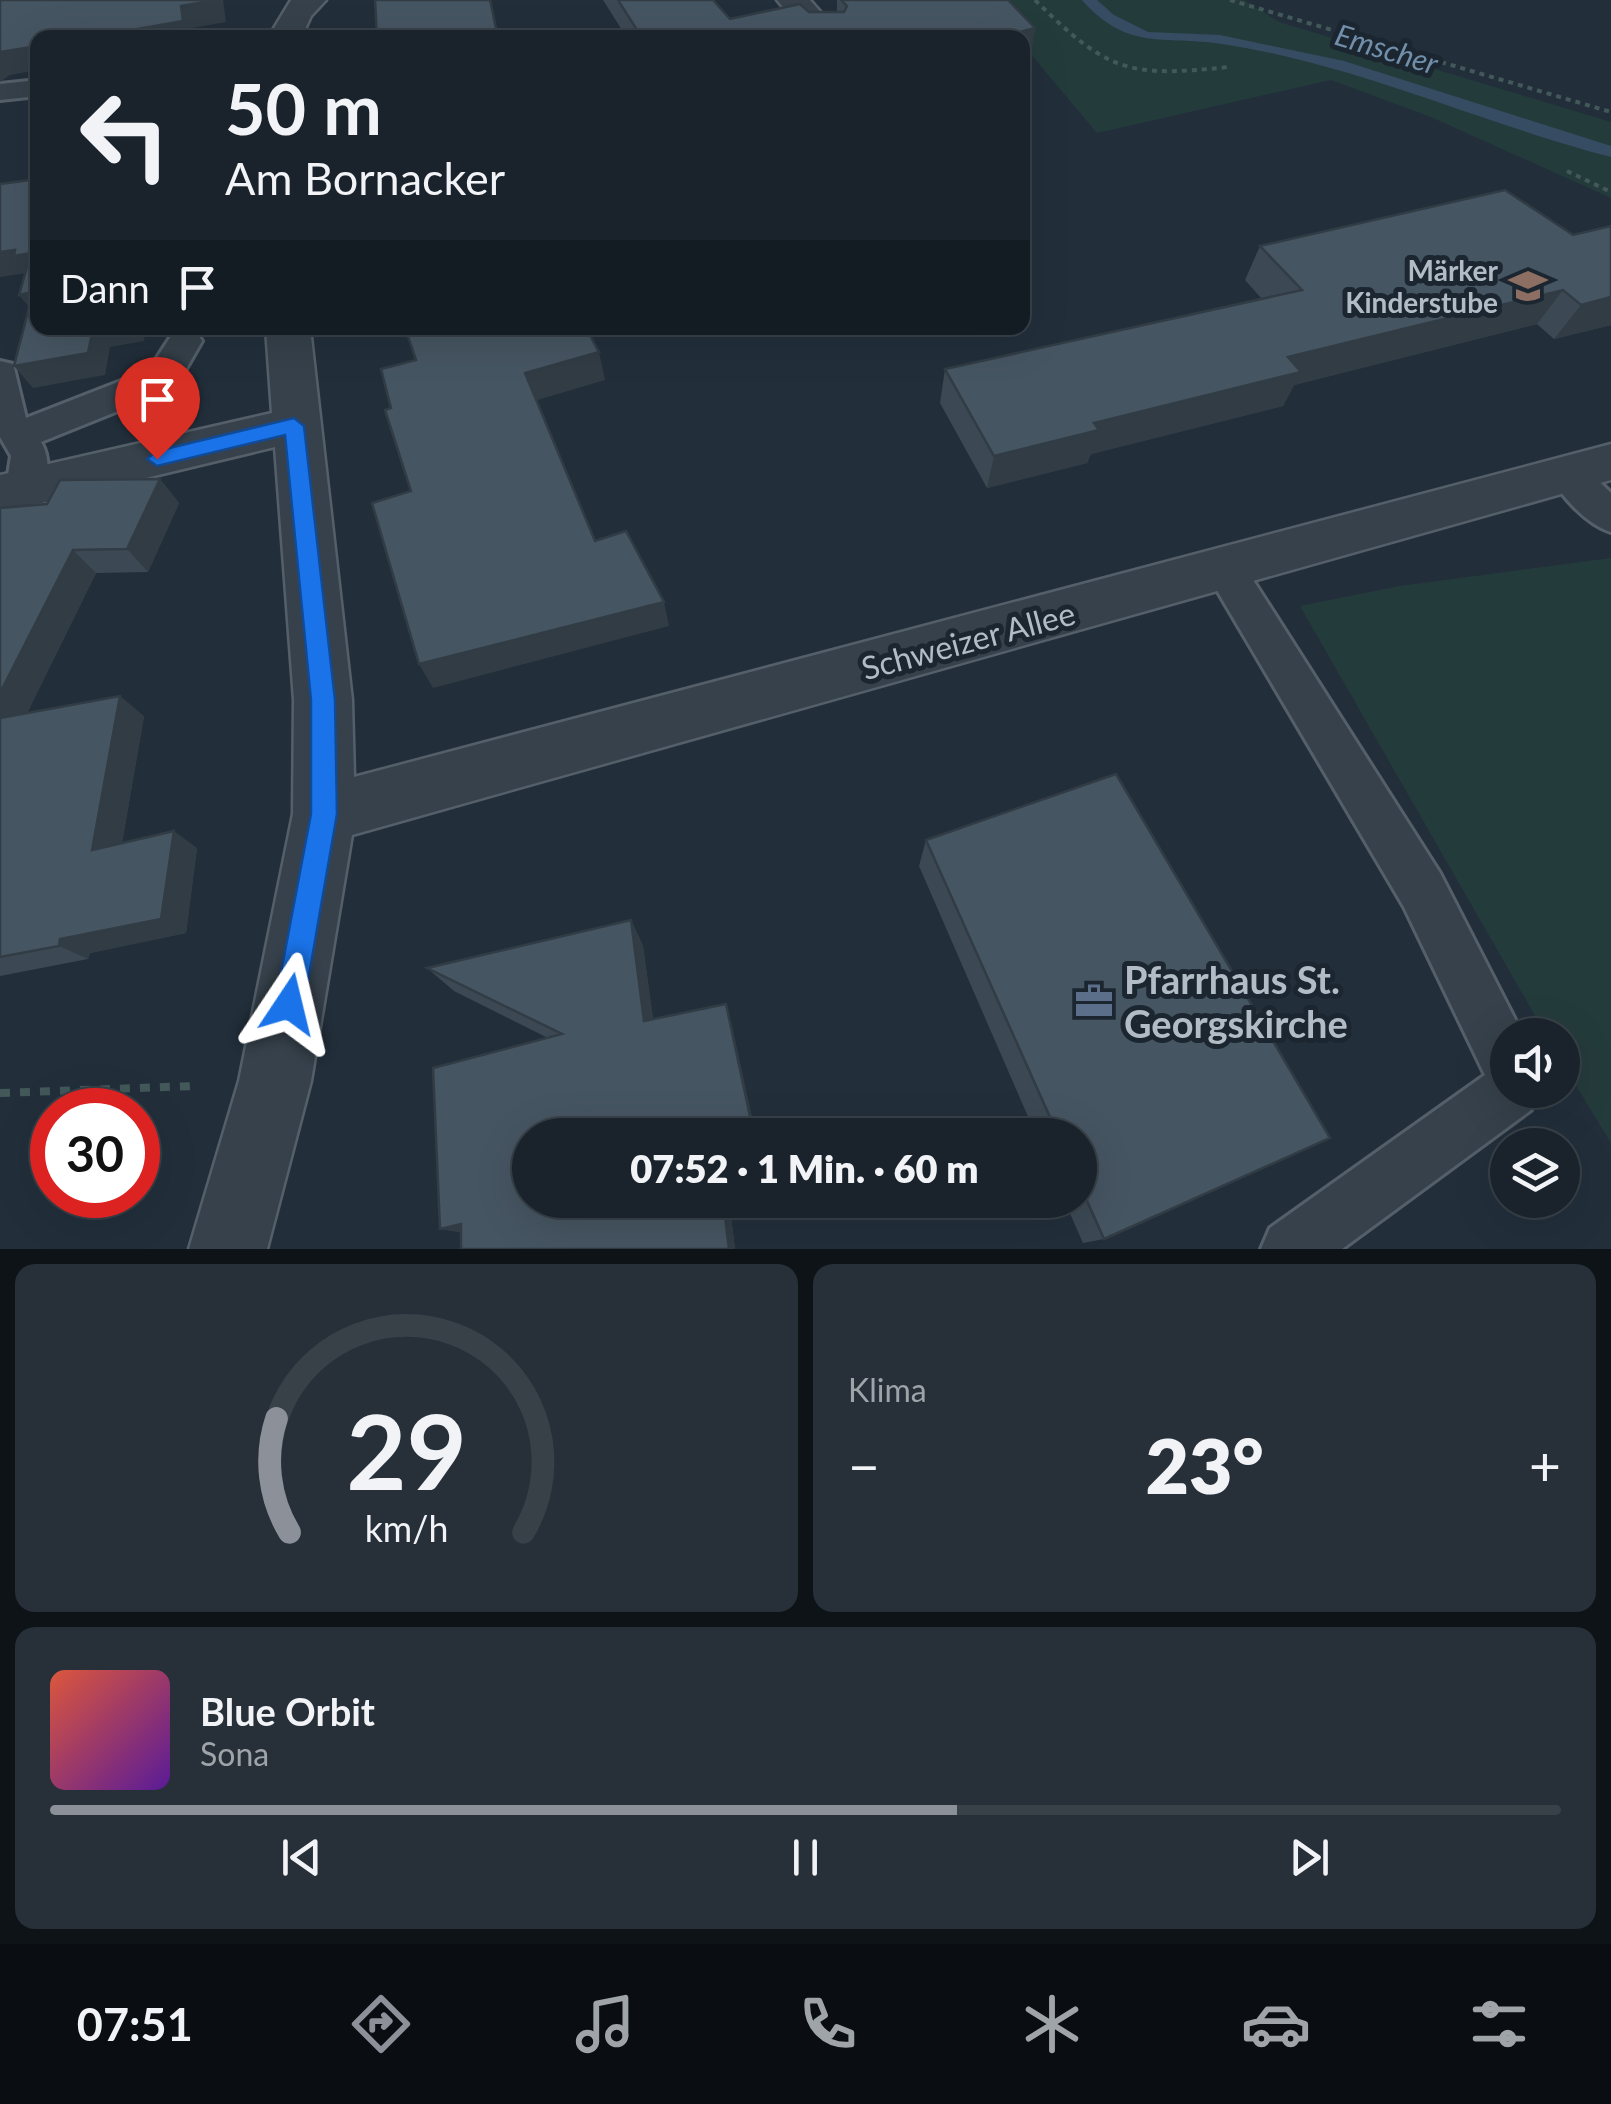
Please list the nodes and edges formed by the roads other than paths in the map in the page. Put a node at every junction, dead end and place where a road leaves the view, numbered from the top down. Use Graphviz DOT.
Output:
graph roads {
  1 [pos="310,0"];
  2 [pos="793,0"];
  3 [pos="288,30"];
  4 [pos="820,30"];
  5 [pos="30,89"];
  6 [pos="0,92"];
  7 [pos="288,335"];
  8 [pos="185,341"];
  9 [pos="1,373"];
  10 [pos="294,426"];
  11 [pos="18,436"];
  12 [pos="1590,468"];
  13 [pos="12,491"];
  14 [pos="1611,517"];
  15 [pos="1226,570"];
  16 [pos="324,814"];
  17 [pos="1490,1027"];
  18 [pos="1490,1105"];
  19 [pos="228,1249"];
  20 [pos="1291,1249"];
  1 -- 3 [label="street"];
  2 -- 4 [label="street"];
  5 -- 6 [label="lane"];
  7 -- 10 [label="street"];
  8 -- 11 [label="lane"];
  9 -- 11 [label="lane"];
  10 -- 13 [label="street"];
  10 -- 16 [label="street"];
  11 -- 13 [label="lane"];
  12 -- 14 [label="lane"];
  12 -- 15 [label="street, Schweizer Allee"];
  15 -- 16 [label="street, Schweizer Allee"];
  15 -- 17 [label="lane"];
  16 -- 19 [label="street"];
  18 -- 20 [label="lane"];
}
